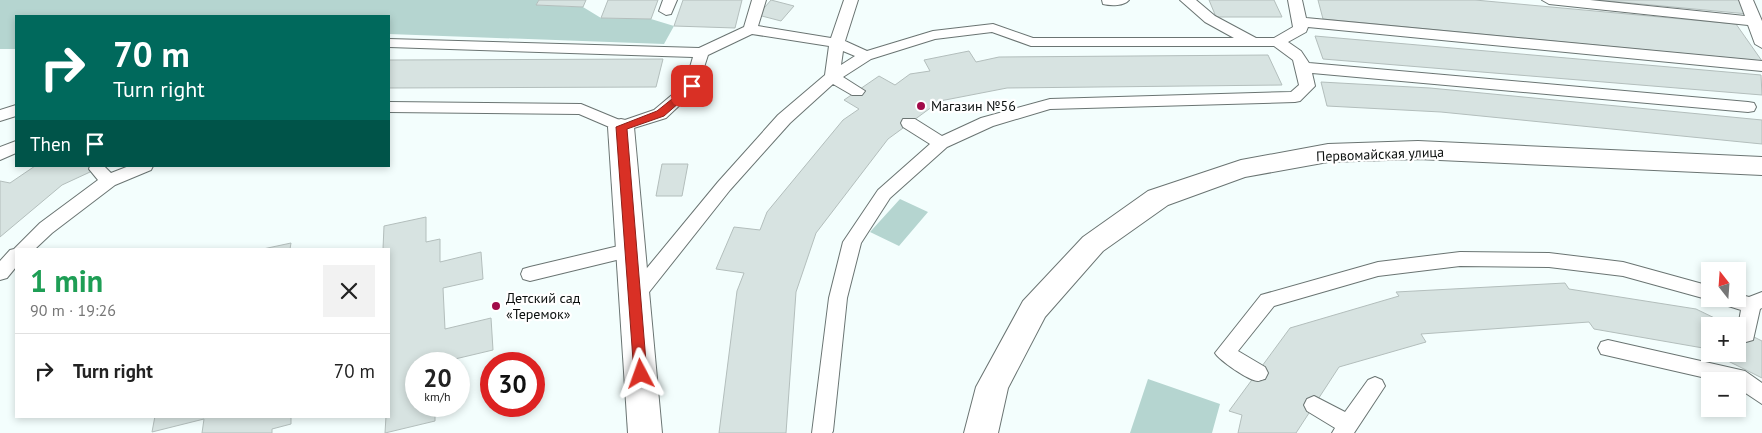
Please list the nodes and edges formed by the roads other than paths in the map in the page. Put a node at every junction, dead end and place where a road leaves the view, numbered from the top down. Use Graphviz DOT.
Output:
graph roads {
  1 [pos="759,0"];
  2 [pos="851,0"];
  3 [pos="1187,0"];
  4 [pos="1295,0"];
  5 [pos="1549,0"];
  6 [pos="1746,0"];
  7 [pos="1755,21"];
  8 [pos="1300,22"];
  9 [pos="750,29"];
  10 [pos="1253,41"];
  11 [pos="837,42"];
  12 [pos="1277,42"];
  13 [pos="390,43"];
  14 [pos="1762,44"];
  15 [pos="701,53"];
  16 [pos="866,56"];
  17 [pos="1762,66"];
  18 [pos="1303,67"];
  19 [pos="832,77"];
  20 [pos="857,91"];
  21 [pos="390,107"];
  22 [pos="1748,107"];
  23 [pos="15,110"];
  24 [pos="0,116"];
  25 [pos="909,123"];
  26 [pos="622,127"];
  27 [pos="941,143"];
  28 [pos="15,147"];
  29 [pos="0,154"];
  30 [pos="1762,166"];
  31 [pos="140,167"];
  32 [pos="24,248"];
  33 [pos="631,250"];
  34 [pos="15,256"];
  35 [pos="0,273"];
  36 [pos="530,274"];
  37 [pos="1701,292"];
  38 [pos="635,296"];
  39 [pos="1757,302"];
  40 [pos="1746,334"];
  41 [pos="1608,348"];
  42 [pos="1258,373"];
  43 [pos="1375,386"];
  44 [pos="1762,395"];
  45 [pos="1314,405"];
  46 [pos="1346,429"];
  47 [pos="822,431"];
  48 [pos="646,433"];
  49 [pos="981,433"];
  1 -- 9 [label="lane"];
  2 -- 11 [label="lane"];
  3 -- 10 [label="lane"];
  4 -- 8 [label="lane"];
  5 -- 7 [label="lane"];
  6 -- 7 [label="lane"];
  7 -- 14 [label="lane"];
  8 -- 12 [label="lane"];
  8 -- 17 [label="lane"];
  9 -- 11 [label="lane"];
  9 -- 15 [label="lane"];
  10 -- 12 [label="lane"];
  10 -- 16 [label="lane"];
  11 -- 16 [label="lane"];
  11 -- 19 [label="lane"];
  12 -- 18 [label="lane"];
  13 -- 15 [label="lane"];
  15 -- 26 [label="lane"];
  16 -- 19 [label="lane"];
  18 -- 22 [label="lane"];
  18 -- 27 [label="lane"];
  19 -- 20 [label="lane"];
  19 -- 38 [label="lane"];
  21 -- 26 [label="lane"];
  23 -- 24 [label="lane"];
  25 -- 27 [label="lane"];
  26 -- 33 [label="street"];
  27 -- 47 [label="lane"];
  28 -- 29 [label="lane"];
  30 -- 49 [label="street, Первомайская улица"];
  31 -- 32 [label="lane"];
  33 -- 36 [label="lane"];
  33 -- 38 [label="street"];
  34 -- 35 [label="lane"];
  37 -- 42 [label="lane"];
  38 -- 48 [label="street"];
  39 -- 40 [label="lane"];
  41 -- 44 [label="lane"];
  43 -- 46 [label="lane"];
  45 -- 46 [label="lane"];
}
